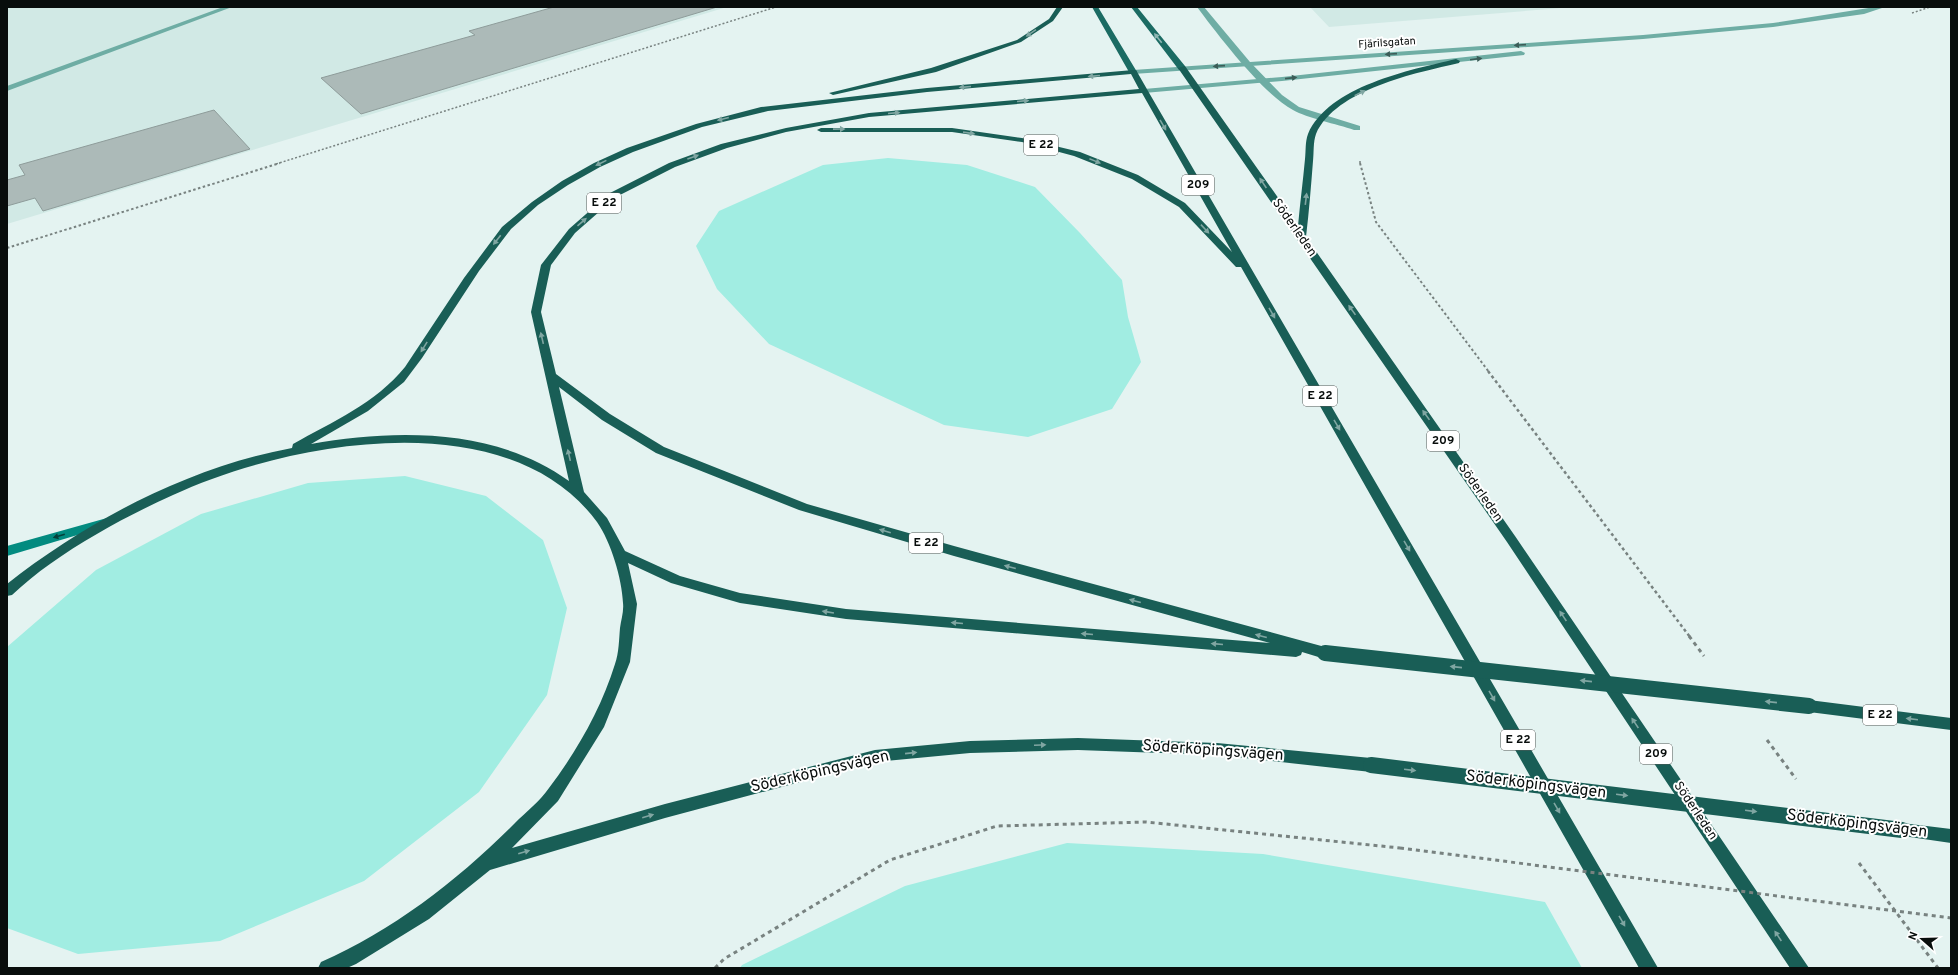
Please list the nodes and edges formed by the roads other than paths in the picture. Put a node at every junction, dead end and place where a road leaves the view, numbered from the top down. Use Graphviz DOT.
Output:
graph roads {
  1 [pos="229,7"];
  2 [pos="1060,7"];
  3 [pos="1095,7"];
  4 [pos="1134,7"];
  5 [pos="1200,7"];
  6 [pos="1882,7"];
  7 [pos="1643,37"];
  8 [pos="1456,61"];
  9 [pos="1247,64"];
  10 [pos="1182,68"];
  11 [pos="1133,72"];
  12 [pos="1263,80"];
  13 [pos="1196,86"];
  14 [pos="7,89"];
  15 [pos="1144,91"];
  16 [pos="761,110"];
  17 [pos="1322,118"];
  18 [pos="1357,128"];
  19 [pos="786,130"];
  20 [pos="1301,238"];
  21 [pos="1252,279"];
  22 [pos="551,376"];
  23 [pos="289,452"];
  24 [pos="578,493"];
  25 [pos="110,521"];
  26 [pos="7,551"];
  27 [pos="620,554"];
  28 [pos="7,591"];
  29 [pos="1325,653"];
  30 [pos="1951,724"];
  31 [pos="1951,836"];
  32 [pos="486,863"];
  33 [pos="327,968"];
  34 [pos="1648,968"];
  35 [pos="1800,968"];
  1 -- 14 [label="street"];
  2 -- 16 [label="highway, one-way"];
  3 -- 11 [label="main road, 209"];
  10 -- 4 [label="main road, Söderleden / 209, one-way"];
  5 -- 9 [label="street"];
  6 -- 7 [label="street, Fjärilsgatan"];
  8 -- 7 [label="street, Fjärilsgatan, one-way"];
  7 -- 9 [label="street, Fjärilsgatan, one-way"];
  12 -- 8 [label="street, Fjärilsgatan, one-way"];
  17 -- 8 [label="highway, one-way"];
  9 -- 10 [label="street, Fjärilsgatan, one-way"];
  9 -- 12 [label="street"];
  10 -- 11 [label="street, Fjärilsgatan"];
  10 -- 13 [label="highway, Söderleden / 209"];
  11 -- 15 [label="highway, 209"];
  11 -- 16 [label="highway, one-way"];
  12 -- 13 [label="street, Fjärilsgatan"];
  12 -- 17 [label="street"];
  13 -- 15 [label="street, Fjärilsgatan"];
  20 -- 13 [label="highway, Söderleden / 209, one-way"];
  19 -- 15 [label="highway, one-way"];
  15 -- 21 [label="highway, 209, one-way"];
  16 -- 23 [label="highway, one-way"];
  17 -- 18 [label="street"];
  20 -- 17 [label="highway, one-way"];
  19 -- 21 [label="highway, E 22, one-way"];
  22 -- 19 [label="highway, E 22, one-way"];
  35 -- 20 [label="highway, Söderleden / 209, one-way"];
  21 -- 34 [label="highway, E 22, one-way"];
  24 -- 22 [label="highway, one-way"];
  29 -- 22 [label="highway, E 22, one-way"];
  23 -- 24 [label="highway"];
  23 -- 25 [label="highway"];
  24 -- 27 [label="highway"];
  25 -- 26 [label="main road, one-way"];
  25 -- 28 [label="highway"];
  29 -- 27 [label="highway, one-way"];
  27 -- 32 [label="highway"];
  30 -- 29 [label="highway, E 22, one-way, bridge"];
  32 -- 31 [label="highway, Söderköpingsvägen, one-way, bridge"];
  32 -- 33 [label="highway"];
}
